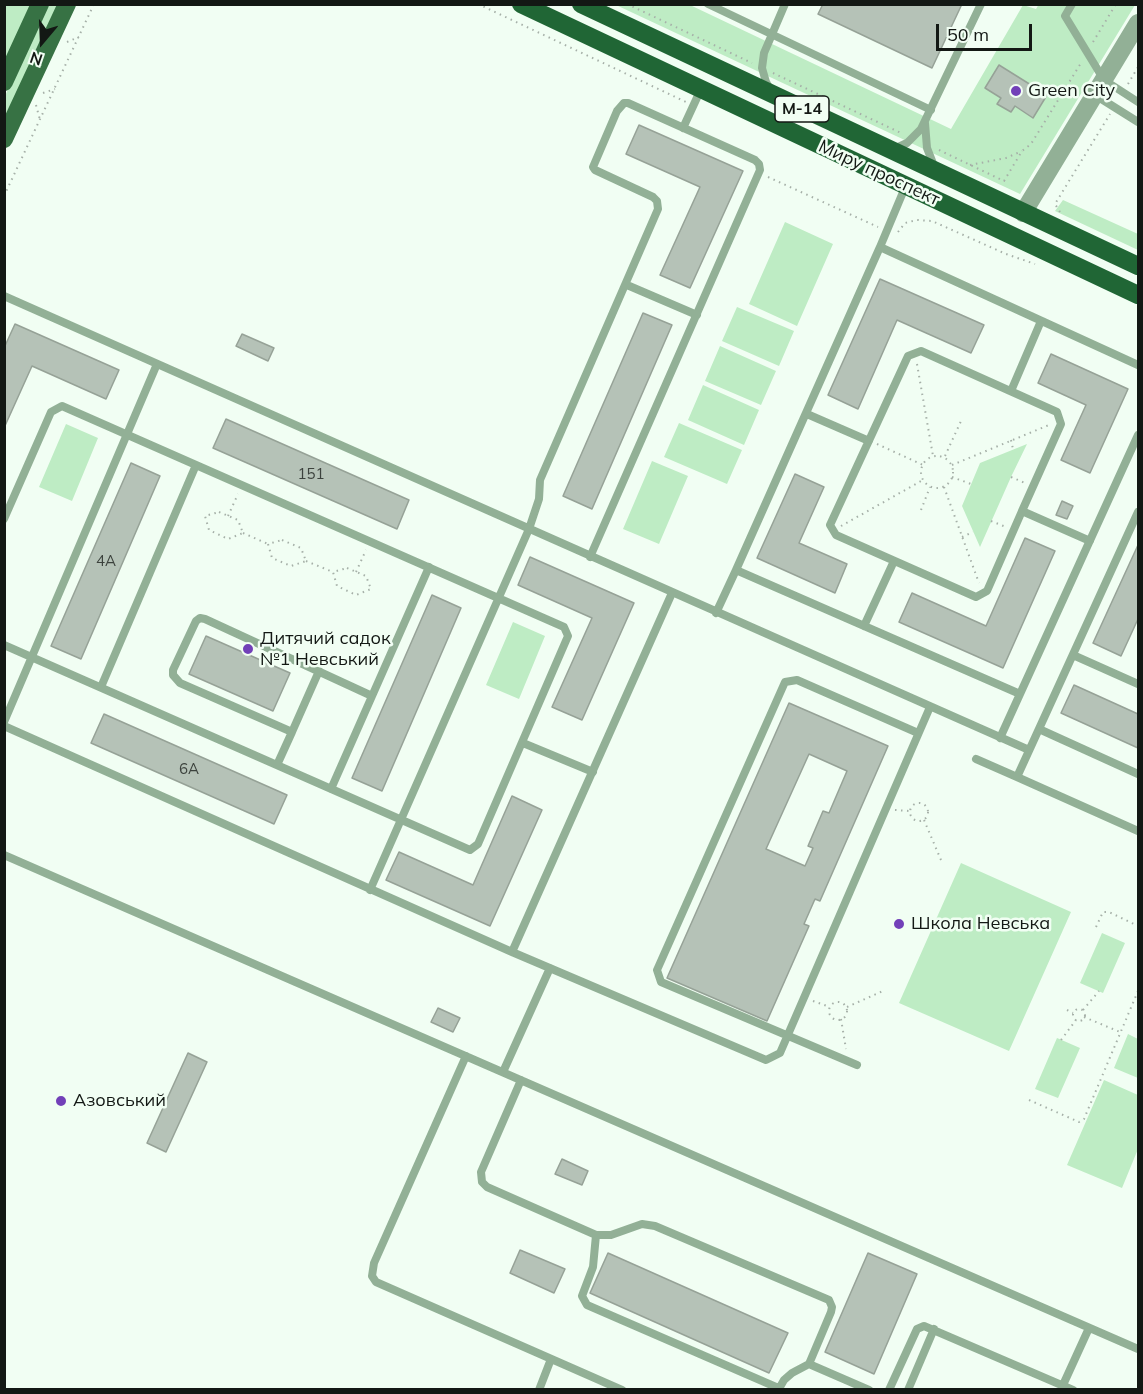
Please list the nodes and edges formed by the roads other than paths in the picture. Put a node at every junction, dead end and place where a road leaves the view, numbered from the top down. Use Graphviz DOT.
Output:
graph roads {
  1 [pos="40,4"];
  2 [pos="67,4"];
  3 [pos="521,4"];
  4 [pos="581,4"];
  5 [pos="708,4"];
  6 [pos="785,4"];
  7 [pos="981,4"];
  8 [pos="1072,4"];
  9 [pos="1138,22"];
  10 [pos="771,34"];
  11 [pos="4,82"];
  12 [pos="1099,87"];
  13 [pos="774,95"];
  14 [pos="698,97"];
  15 [pos="1138,102"];
  16 [pos="931,110"];
  17 [pos="925,121"];
  18 [pos="1138,122"];
  19 [pos="683,128"];
  20 [pos="4,139"];
  21 [pos="890,150"];
  22 [pos="938,172"];
  23 [pos="906,185"];
  24 [pos="1023,213"];
  25 [pos="1010,235"];
  26 [pos="880,247"];
  27 [pos="1138,266"];
  28 [pos="627,285"];
  29 [pos="1138,295"];
  30 [pos="5,298"];
  31 [pos="697,315"];
  32 [pos="1041,321"];
  33 [pos="157,364"];
  34 [pos="1138,365"];
  35 [pos="1011,391"];
  36 [pos="807,414"];
  37 [pos="127,434"];
  38 [pos="1138,435"];
  39 [pos="869,441"];
  40 [pos="196,465"];
  41 [pos="1022,512"];
  42 [pos="1138,512"];
  43 [pos="6,513"];
  44 [pos="529,529"];
  45 [pos="1090,541"];
  46 [pos="590,556"];
  47 [pos="894,561"];
  48 [pos="429,567"];
  49 [pos="736,570"];
  50 [pos="672,593"];
  51 [pos="498,598"];
  52 [pos="716,613"];
  53 [pos="864,626"];
  54 [pos="4,645"];
  55 [pos="1073,655"];
  56 [pos="32,657"];
  57 [pos="318,671"];
  58 [pos="1138,684"];
  59 [pos="101,687"];
  60 [pos="1020,694"];
  61 [pos="372,696"];
  62 [pos="930,707"];
  63 [pos="4,724"];
  64 [pos="1039,729"];
  65 [pos="292,732"];
  66 [pos="918,733"];
  67 [pos="1000,738"];
  68 [pos="523,743"];
  69 [pos="1029,750"];
  70 [pos="976,759"];
  71 [pos="277,765"];
  72 [pos="592,772"];
  73 [pos="1138,774"];
  74 [pos="1017,777"];
  75 [pos="332,789"];
  76 [pos="401,820"];
  77 [pos="1138,831"];
  78 [pos="4,855"];
  79 [pos="370,890"];
  80 [pos="512,952"];
  81 [pos="550,968"];
  82 [pos="787,1036"];
  83 [pos="466,1056"];
  84 [pos="857,1065"];
  85 [pos="503,1072"];
  86 [pos="521,1080"];
  87 [pos="596,1235"];
  88 [pos="1089,1328"];
  89 [pos="934,1329"];
  90 [pos="1138,1349"];
  91 [pos="551,1359"];
  92 [pos="809,1364"];
  93 [pos="1063,1385"];
  94 [pos="539,1389"];
  95 [pos="622,1389"];
  96 [pos="869,1389"];
  97 [pos="889,1389"];
  98 [pos="908,1389"];
  99 [pos="1073,1389"];
  1 -- 11 [label="main road"];
  2 -- 20 [label="main road"];
  3 -- 14 [label="highway, Миру проспект / М-14"];
  4 -- 13 [label="highway, Миру проспект / М-14"];
  5 -- 10 [label="lane"];
  6 -- 10 [label="lane"];
  7 -- 16 [label="lane"];
  8 -- 12 [label="lane"];
  9 -- 12 [label="street"];
  10 -- 13 [label="lane"];
  10 -- 16 [label="lane"];
  12 -- 15 [label="lane"];
  12 -- 18 [label="lane"];
  12 -- 24 [label="street"];
  13 -- 21 [label="highway, Миру проспект / М-14"];
  14 -- 19 [label="lane"];
  14 -- 23 [label="highway, Миру проспект / М-14"];
  16 -- 17 [label="lane"];
  17 -- 21 [label="lane"];
  17 -- 22 [label="lane"];
  19 -- 28 [label="lane"];
  19 -- 31 [label="lane"];
  21 -- 22 [label="highway, Миру проспект / М-14"];
  22 -- 24 [label="highway, Миру проспект / М-14"];
  23 -- 25 [label="highway, Миру проспект / М-14"];
  23 -- 26 [label="lane"];
  24 -- 25 [label="highway"];
  24 -- 27 [label="highway, Миру проспект / М-14"];
  25 -- 29 [label="highway, Миру проспект / М-14"];
  26 -- 32 [label="lane"];
  26 -- 36 [label="lane"];
  28 -- 31 [label="lane"];
  28 -- 44 [label="lane"];
  30 -- 33 [label="lane"];
  31 -- 46 [label="lane"];
  32 -- 34 [label="lane"];
  32 -- 35 [label="lane"];
  33 -- 37 [label="lane"];
  33 -- 44 [label="lane"];
  35 -- 39 [label="lane"];
  35 -- 41 [label="lane"];
  36 -- 39 [label="lane"];
  36 -- 49 [label="lane"];
  37 -- 40 [label="lane"];
  37 -- 43 [label="lane"];
  37 -- 56 [label="lane"];
  38 -- 45 [label="lane"];
  39 -- 47 [label="lane"];
  40 -- 48 [label="lane"];
  40 -- 59 [label="lane"];
  41 -- 45 [label="lane"];
  41 -- 47 [label="lane"];
  42 -- 55 [label="lane"];
  44 -- 46 [label="lane"];
  44 -- 51 [label="lane"];
  45 -- 60 [label="lane"];
  46 -- 50 [label="lane"];
  47 -- 53 [label="lane"];
  48 -- 51 [label="lane"];
  48 -- 61 [label="lane"];
  49 -- 52 [label="lane"];
  49 -- 53 [label="lane"];
  50 -- 52 [label="lane"];
  50 -- 72 [label="lane"];
  51 -- 68 [label="lane"];
  51 -- 76 [label="lane"];
  52 -- 62 [label="lane"];
  53 -- 60 [label="lane"];
  54 -- 56 [label="lane"];
  55 -- 58 [label="lane"];
  55 -- 64 [label="lane"];
  56 -- 59 [label="lane"];
  56 -- 63 [label="lane"];
  57 -- 61 [label="lane"];
  57 -- 65 [label="lane"];
  57 -- 65 [label="lane"];
  59 -- 71 [label="lane"];
  60 -- 67 [label="lane"];
  61 -- 75 [label="lane"];
  62 -- 66 [label="lane"];
  62 -- 67 [label="lane"];
  63 -- 79 [label="lane"];
  64 -- 69 [label="lane"];
  64 -- 73 [label="lane"];
  65 -- 71 [label="lane"];
  66 -- 82 [label="lane"];
  66 -- 82 [label="lane"];
  67 -- 69 [label="lane"];
  68 -- 72 [label="lane"];
  68 -- 76 [label="lane"];
  69 -- 74 [label="lane"];
  70 -- 74 [label="lane"];
  71 -- 75 [label="lane"];
  72 -- 80 [label="lane"];
  74 -- 77 [label="lane"];
  75 -- 76 [label="lane"];
  76 -- 79 [label="lane"];
  78 -- 83 [label="lane"];
  79 -- 80 [label="lane"];
  80 -- 81 [label="lane"];
  81 -- 82 [label="lane"];
  81 -- 85 [label="lane"];
  82 -- 84 [label="lane"];
  83 -- 85 [label="lane"];
  83 -- 91 [label="lane"];
  85 -- 86 [label="lane"];
  86 -- 87 [label="lane"];
  86 -- 88 [label="lane"];
  87 -- 92 [label="lane"];
  87 -- 92 [label="lane"];
  88 -- 90 [label="lane"];
  88 -- 93 [label="lane"];
  89 -- 93 [label="lane"];
  89 -- 97 [label="lane"];
  89 -- 98 [label="lane"];
  91 -- 94 [label="lane"];
  91 -- 95 [label="lane"];
  92 -- 96 [label="lane"];
  93 -- 99 [label="lane"];
}
